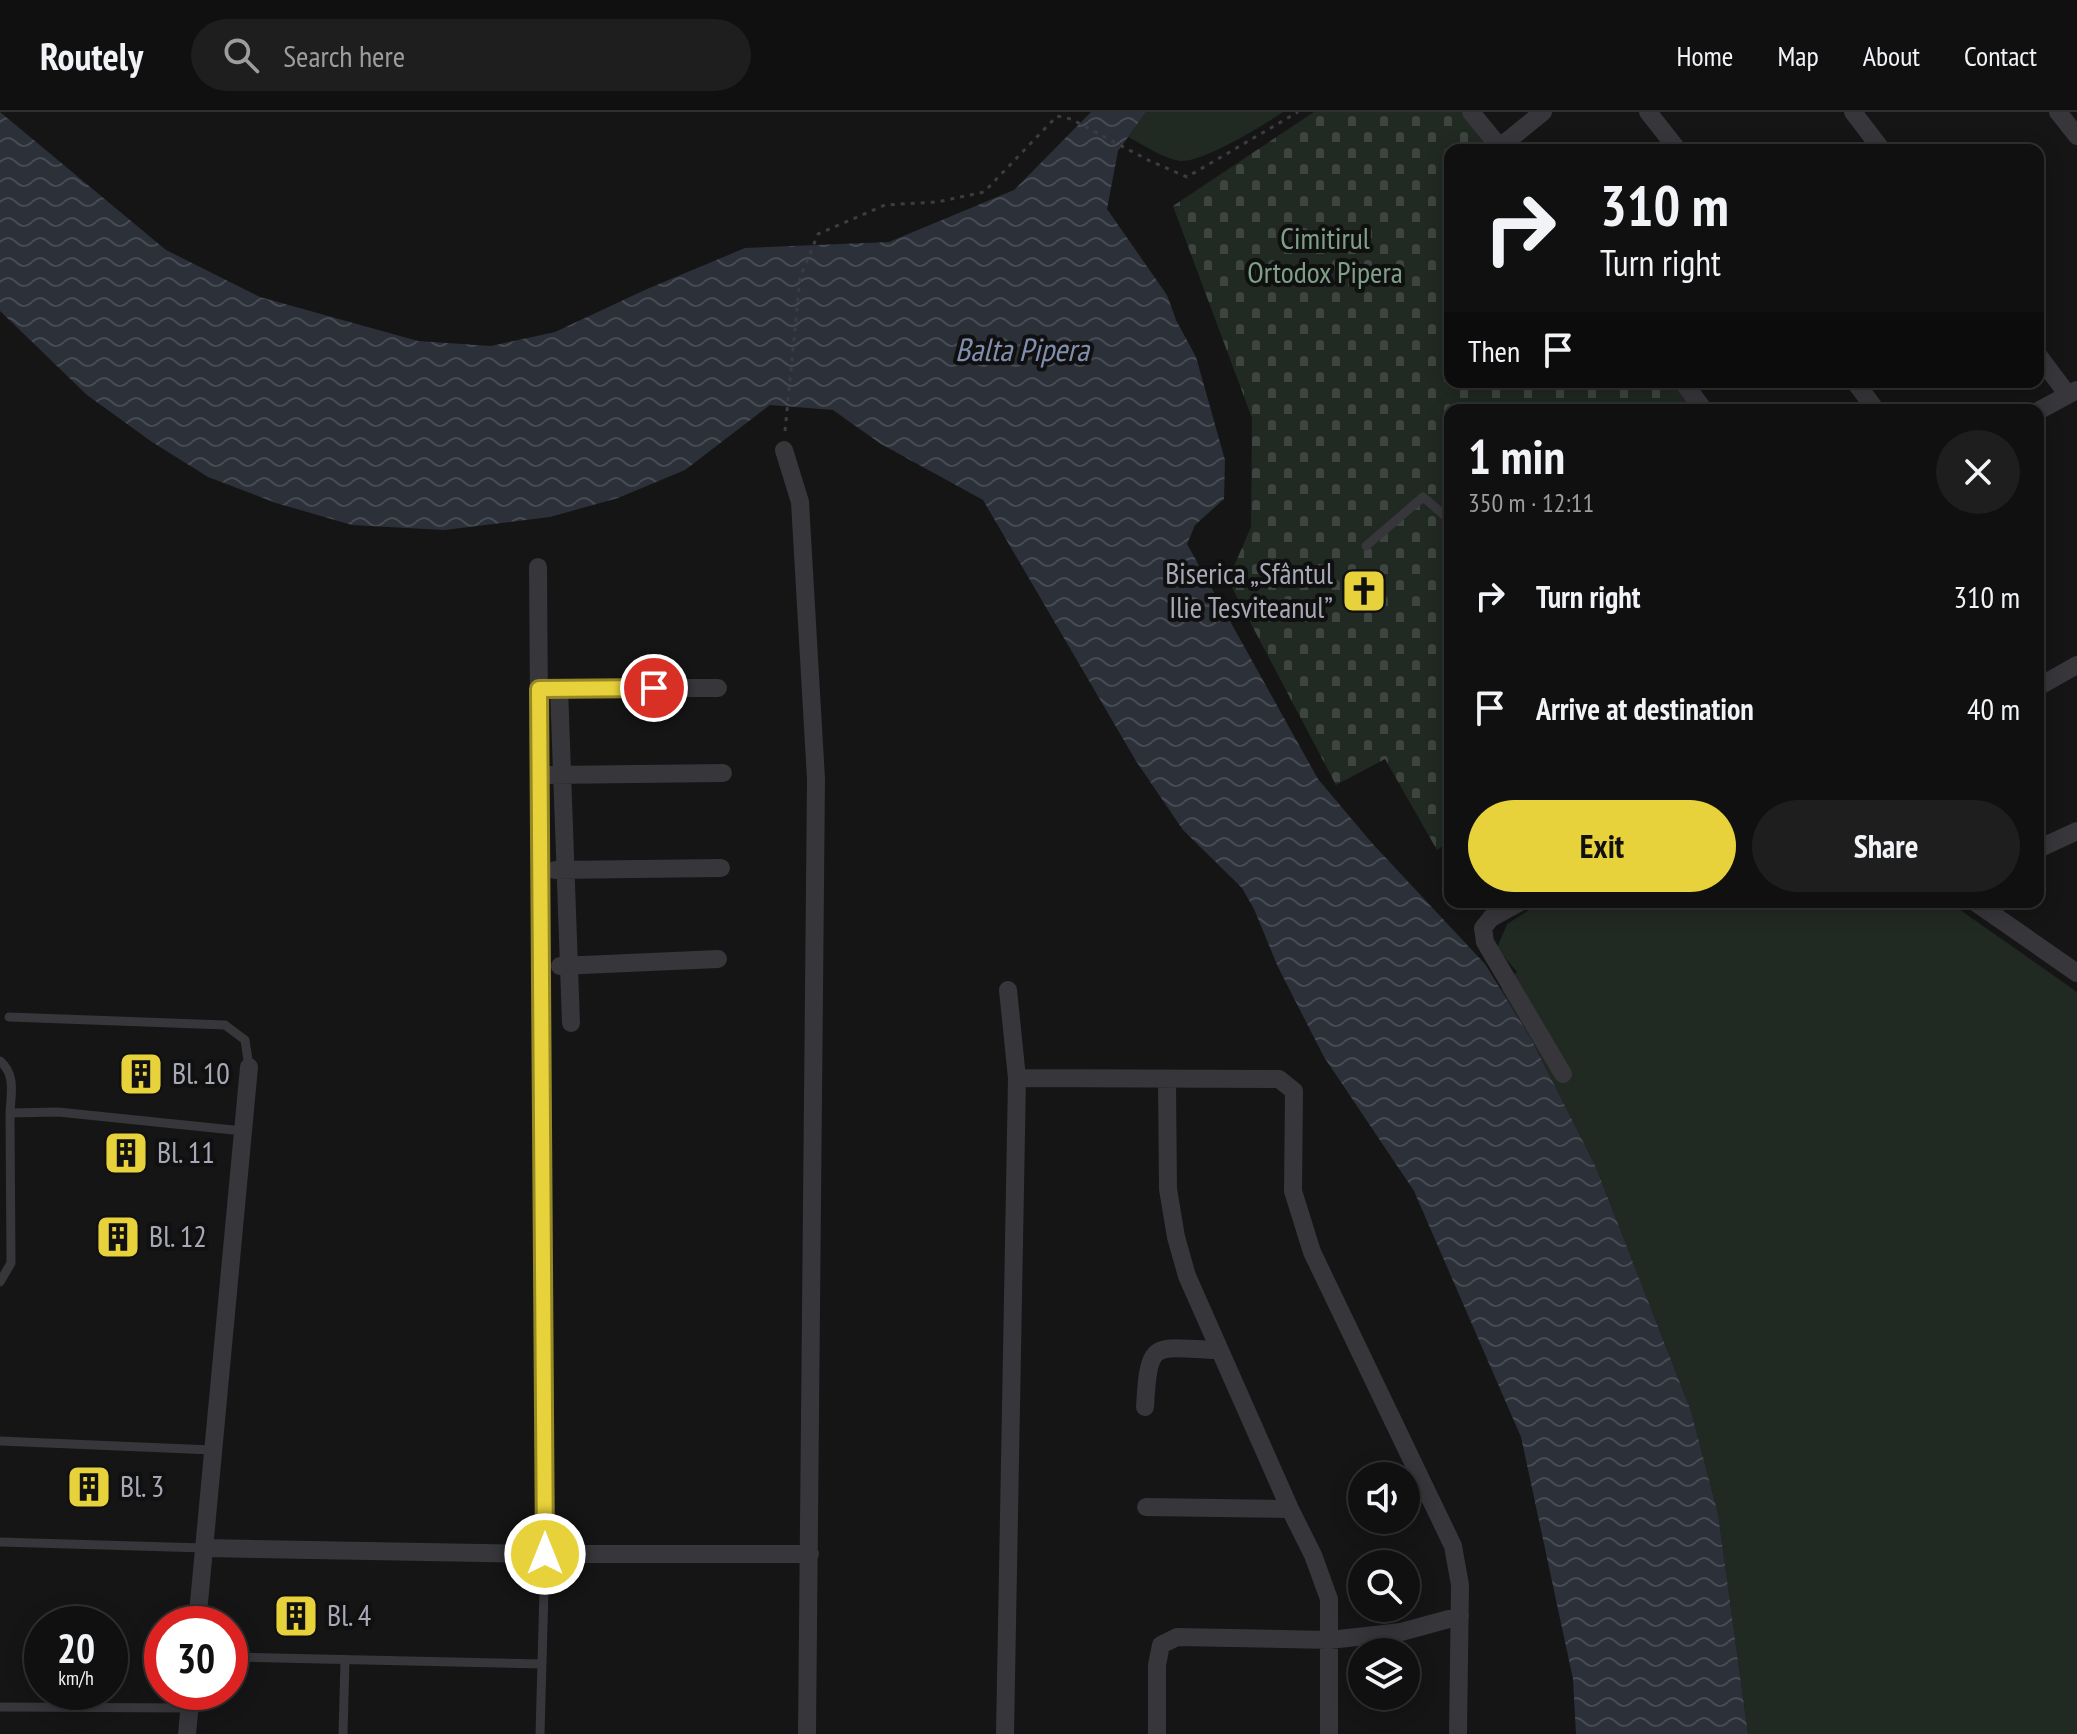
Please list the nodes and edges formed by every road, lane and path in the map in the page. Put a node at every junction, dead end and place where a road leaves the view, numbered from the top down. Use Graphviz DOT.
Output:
graph roads {
  1 [pos="1298,112"];
  2 [pos="1471,112"];
  3 [pos="1543,112"];
  4 [pos="1648,112"];
  5 [pos="1853,112"];
  6 [pos="2058,112"];
  7 [pos="2077,136"];
  8 [pos="1497,144"];
  9 [pos="1507,144"];
  10 [pos="1673,144"];
  11 [pos="1877,144"];
  12 [pos="2044,361"];
  13 [pos="2073,392"];
  14 [pos="2044,408"];
  15 [pos="784,450"];
  16 [pos="1444,515"];
  17 [pos="1366,546"];
  18 [pos="538,567"];
  19 [pos="2073,673"];
  20 [pos="2044,685"];
  21 [pos="559,688"];
  22 [pos="718,688"];
  23 [pos="539,689"];
  24 [pos="723,773"];
  25 [pos="539,775"];
  26 [pos="561,775"];
  27 [pos="2077,831"];
  28 [pos="2044,846"];
  29 [pos="721,868"];
  30 [pos="566,869"];
  31 [pos="540,870"];
  32 [pos="1509,908"];
  33 [pos="1984,908"];
  34 [pos="718,959"];
  35 [pos="569,966"];
  36 [pos="541,967"];
  37 [pos="2077,973"];
  38 [pos="1008,990"];
  39 [pos="9,1017"];
  40 [pos="571,1023"];
  41 [pos="0,1061"];
  42 [pos="249,1067"];
  43 [pos="1563,1074"];
  44 [pos="1017,1078"];
  45 [pos="1167,1081"];
  46 [pos="10,1113"];
  47 [pos="243,1131"];
  48 [pos="0,1282"];
  49 [pos="1218,1350"];
  50 [pos="1145,1407"];
  51 [pos="0,1441"];
  52 [pos="212,1450"];
  53 [pos="1146,1507"];
  54 [pos="1290,1509"];
  55 [pos="0,1542"];
  56 [pos="204,1548"];
  57 [pos="545,1554"];
  58 [pos="810,1554"];
  59 [pos="199,1606"];
  60 [pos="1460,1616"];
  61 [pos="1330,1640"];
  62 [pos="248,1657"];
  63 [pos="345,1660"];
  64 [pos="542,1664"];
  65 [pos="144,1702"];
  66 [pos="0,1707"];
  67 [pos="189,1710"];
  68 [pos="187,1734"];
  69 [pos="343,1734"];
  70 [pos="540,1734"];
  71 [pos="807,1734"];
  72 [pos="1005,1734"];
  73 [pos="1157,1734"];
  74 [pos="1329,1734"];
  75 [pos="1458,1734"];
  1 -- 15 [label="path"];
  2 -- 8 [label="street"];
  3 -- 9 [label="street"];
  4 -- 10 [label="street"];
  5 -- 11 [label="street"];
  6 -- 7 [label="street"];
  12 -- 13 [label="street"];
  13 -- 14 [label="street"];
  15 -- 58 [label="street"];
  16 -- 17 [label="lane"];
  18 -- 23 [label="street"];
  19 -- 20 [label="street"];
  21 -- 22 [label="street"];
  21 -- 23 [label="street"];
  21 -- 26 [label="street"];
  23 -- 25 [label="street"];
  24 -- 26 [label="street"];
  25 -- 26 [label="street"];
  25 -- 31 [label="street"];
  26 -- 30 [label="street"];
  27 -- 28 [label="street"];
  29 -- 30 [label="street"];
  30 -- 31 [label="street"];
  30 -- 35 [label="street"];
  31 -- 36 [label="street"];
  32 -- 43 [label="street"];
  33 -- 37 [label="street"];
  34 -- 35 [label="street"];
  35 -- 36 [label="street"];
  35 -- 40 [label="street"];
  36 -- 57 [label="street"];
  38 -- 44 [label="street"];
  39 -- 42 [label="lane"];
  41 -- 46 [label="lane"];
  42 -- 47 [label="street"];
  44 -- 45 [label="street"];
  44 -- 72 [label="street"];
  45 -- 49 [label="street"];
  45 -- 60 [label="street"];
  46 -- 47 [label="lane"];
  46 -- 48 [label="lane"];
  47 -- 52 [label="street"];
  49 -- 50 [label="street"];
  49 -- 54 [label="street"];
  51 -- 52 [label="lane"];
  52 -- 56 [label="street"];
  53 -- 54 [label="street"];
  54 -- 61 [label="street"];
  55 -- 56 [label="lane"];
  56 -- 57 [label="street"];
  56 -- 59 [label="street"];
  57 -- 58 [label="street"];
  57 -- 64 [label="lane"];
  58 -- 71 [label="street"];
  60 -- 61 [label="street"];
  60 -- 75 [label="street"];
  61 -- 73 [label="street"];
  61 -- 74 [label="street"];
  62 -- 63 [label="lane"];
  63 -- 64 [label="lane"];
  63 -- 69 [label="lane"];
  64 -- 70 [label="lane"];
  65 -- 66 [label="lane"];
  67 -- 68 [label="street"];
}
